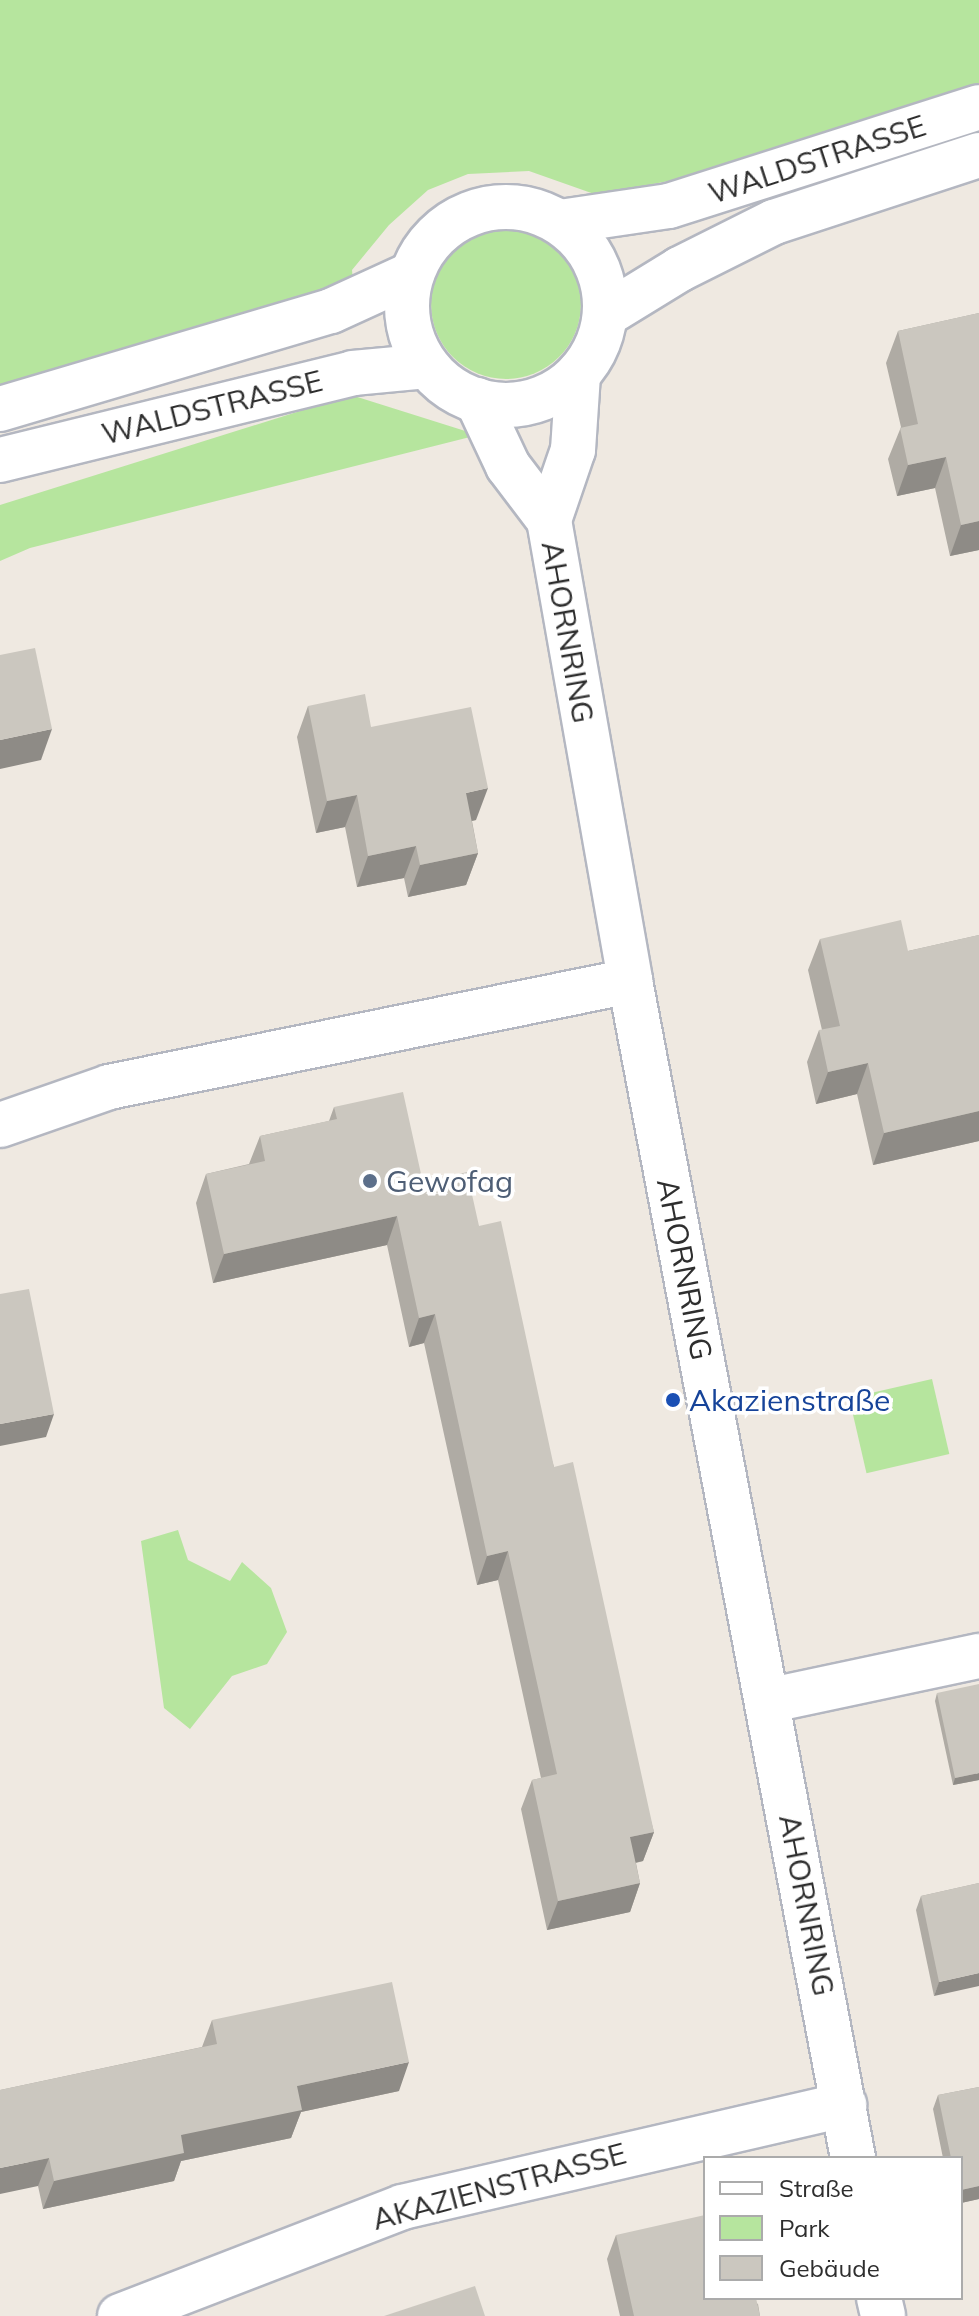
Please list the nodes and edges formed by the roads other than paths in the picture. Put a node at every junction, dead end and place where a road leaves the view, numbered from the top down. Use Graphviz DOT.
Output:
graph roads {
  1 [pos="979,107"];
  2 [pos="979,155"];
  3 [pos="560,222"];
  4 [pos="412,274"];
  5 [pos="605,315"];
  6 [pos="427,366"];
  7 [pos="578,374"];
  8 [pos="477,400"];
  9 [pos="0,409"];
  10 [pos="0,460"];
  11 [pos="549,520"];
  12 [pos="630,981"];
  13 [pos="0,1125"];
  14 [pos="979,1656"];
  15 [pos="767,1701"];
  16 [pos="844,2105"];
  17 [pos="853,2156"];
  18 [pos="120,2316"];
  1 -- 3 [label="street, WALDSTRASSE"];
  2 -- 5 [label="street, WALDSTRASSE"];
  3 -- 4 [label="street, WALDSTRASSE"];
  3 -- 5 [label="street, WALDSTRASSE"];
  4 -- 6 [label="street, WALDSTRASSE"];
  4 -- 9 [label="street, WALDSTRASSE"];
  5 -- 7 [label="street, WALDSTRASSE"];
  6 -- 8 [label="street, WALDSTRASSE"];
  6 -- 10 [label="street, WALDSTRASSE"];
  7 -- 8 [label="street, WALDSTRASSE"];
  7 -- 11 [label="street, AHORNRING"];
  8 -- 11 [label="street, AHORNRING"];
  11 -- 12 [label="street, AHORNRING"];
  12 -- 13 [label="street"];
  12 -- 15 [label="street, AHORNRING"];
  14 -- 15 [label="street"];
  15 -- 16 [label="street, AHORNRING"];
  16 -- 17 [label="street, AHORNRING"];
  16 -- 18 [label="street, AKAZIENSTRASSE"];
}
